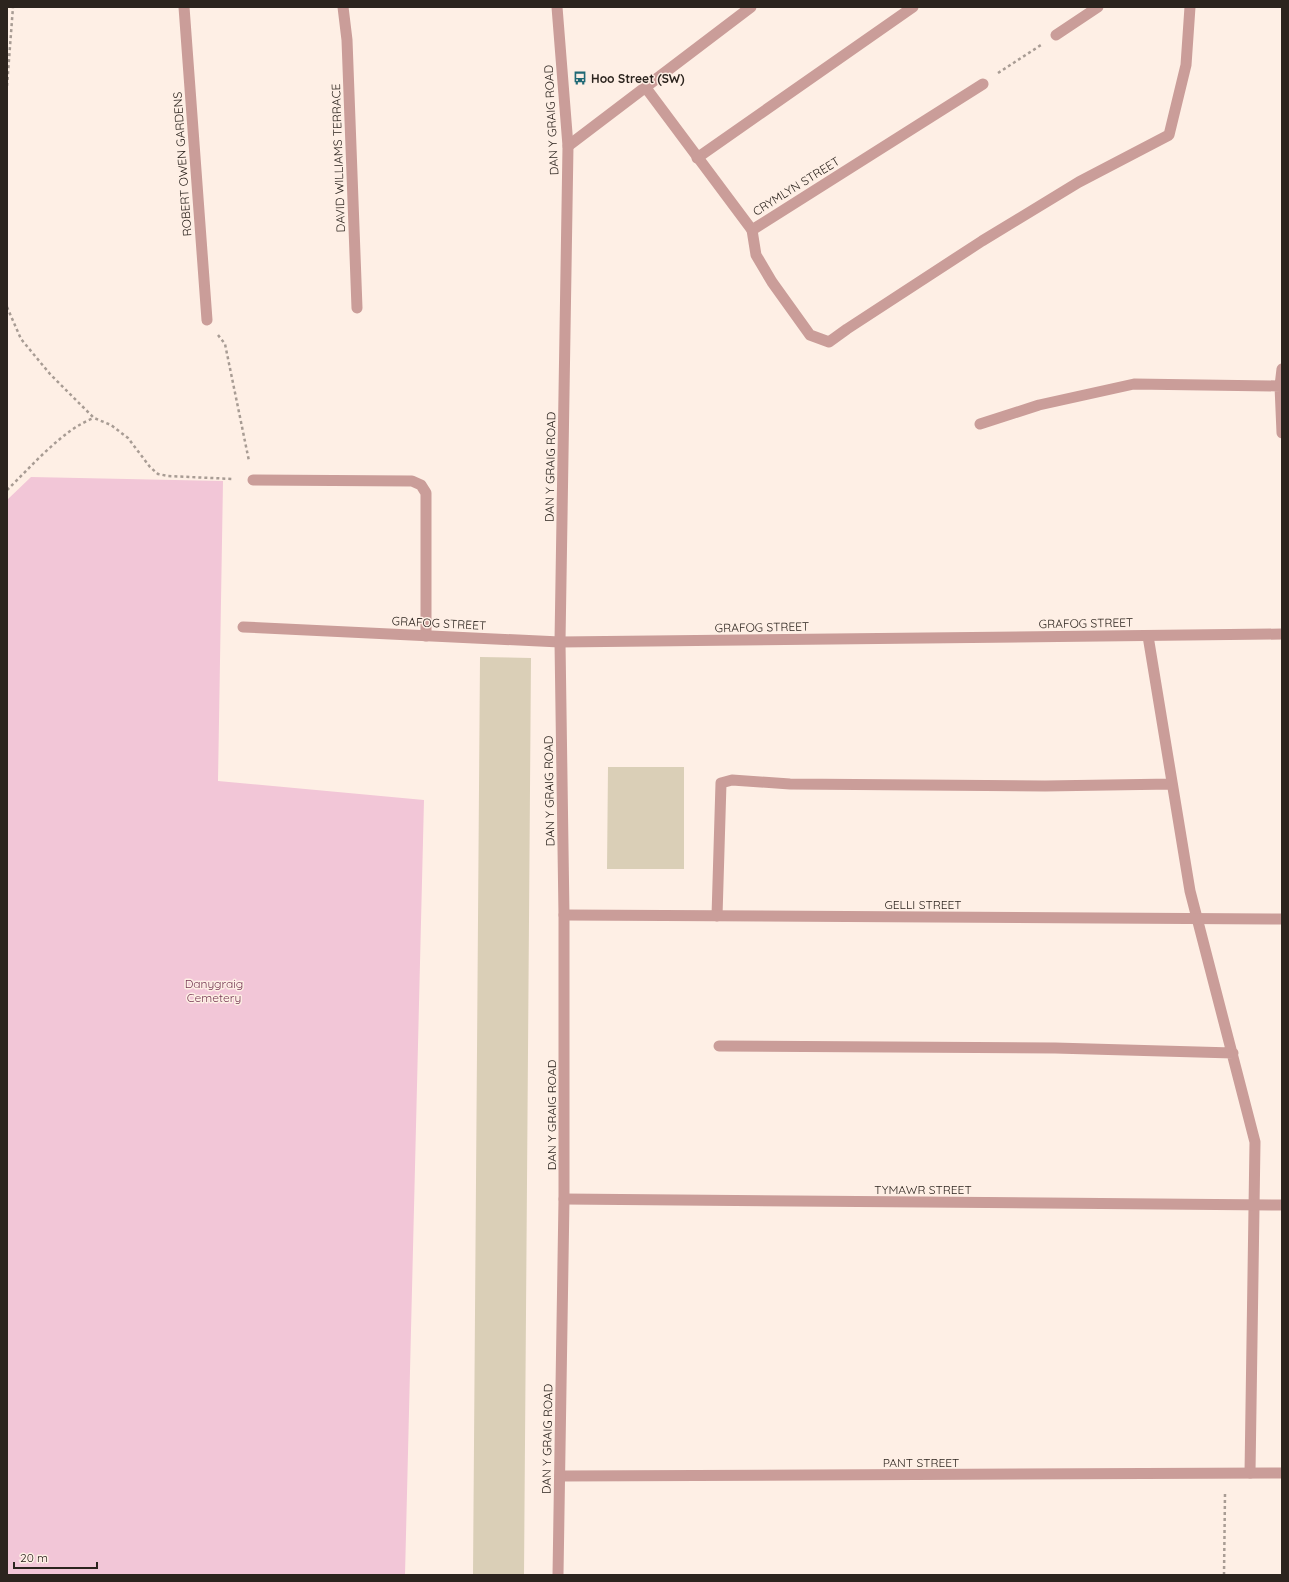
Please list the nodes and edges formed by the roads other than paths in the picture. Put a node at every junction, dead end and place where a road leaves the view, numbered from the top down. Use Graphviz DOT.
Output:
graph roads {
  1 [pos="184,7"];
  2 [pos="343,7"];
  3 [pos="557,7"];
  4 [pos="751,7"];
  5 [pos="914,7"];
  6 [pos="1098,7"];
  7 [pos="1190,7"];
  8 [pos="1056,35"];
  9 [pos="983,84"];
  10 [pos="646,88"];
  11 [pos="568,146"];
  12 [pos="697,158"];
  13 [pos="752,230"];
  14 [pos="357,308"];
  15 [pos="207,320"];
  16 [pos="1282,369"];
  17 [pos="1280,386"];
  18 [pos="980,424"];
  19 [pos="1282,433"];
  20 [pos="253,480"];
  21 [pos="243,627"];
  22 [pos="1282,634"];
  23 [pos="426,636"];
  24 [pos="1148,636"];
  25 [pos="560,642"];
  26 [pos="1172,784"];
  27 [pos="564,915"];
  28 [pos="717,916"];
  29 [pos="1198,919"];
  30 [pos="1282,919"];
  31 [pos="719,1046"];
  32 [pos="1233,1053"];
  33 [pos="564,1199"];
  34 [pos="1253,1205"];
  35 [pos="1282,1205"];
  36 [pos="1282,1473"];
  37 [pos="1250,1474"];
  38 [pos="560,1476"];
  39 [pos="558,1575"];
  1 -- 15 [label="street, ROBERT OWEN GARDENS"];
  2 -- 14 [label="street, DAVID WILLIAMS TERRACE"];
  3 -- 11 [label="street, DAN Y GRAIG ROAD"];
  4 -- 10 [label="street"];
  5 -- 12 [label="street"];
  6 -- 8 [label="street"];
  7 -- 13 [label="street"];
  9 -- 13 [label="street, CRYMLYN STREET"];
  10 -- 11 [label="street"];
  10 -- 12 [label="street, CRYMLYN STREET"];
  11 -- 25 [label="street, DAN Y GRAIG ROAD"];
  12 -- 13 [label="street, CRYMLYN STREET"];
  16 -- 17 [label="street"];
  17 -- 18 [label="street"];
  17 -- 19 [label="street"];
  20 -- 23 [label="street"];
  21 -- 23 [label="street, GRAFOG STREET"];
  22 -- 24 [label="street, GRAFOG STREET"];
  23 -- 25 [label="street, GRAFOG STREET"];
  24 -- 25 [label="street, GRAFOG STREET"];
  24 -- 26 [label="street"];
  25 -- 27 [label="street, DAN Y GRAIG ROAD"];
  26 -- 28 [label="street"];
  26 -- 29 [label="street"];
  27 -- 28 [label="street, GELLI STREET"];
  27 -- 33 [label="street, DAN Y GRAIG ROAD"];
  28 -- 29 [label="street, GELLI STREET"];
  29 -- 30 [label="street, GELLI STREET"];
  29 -- 32 [label="street"];
  31 -- 32 [label="street"];
  32 -- 34 [label="street"];
  33 -- 34 [label="street, TYMAWR STREET"];
  33 -- 38 [label="street, DAN Y GRAIG ROAD"];
  34 -- 35 [label="street, TYMAWR STREET"];
  34 -- 37 [label="street"];
  36 -- 37 [label="street, PANT STREET"];
  37 -- 38 [label="street, PANT STREET"];
  38 -- 39 [label="street, DAN Y GRAIG ROAD"];
}
